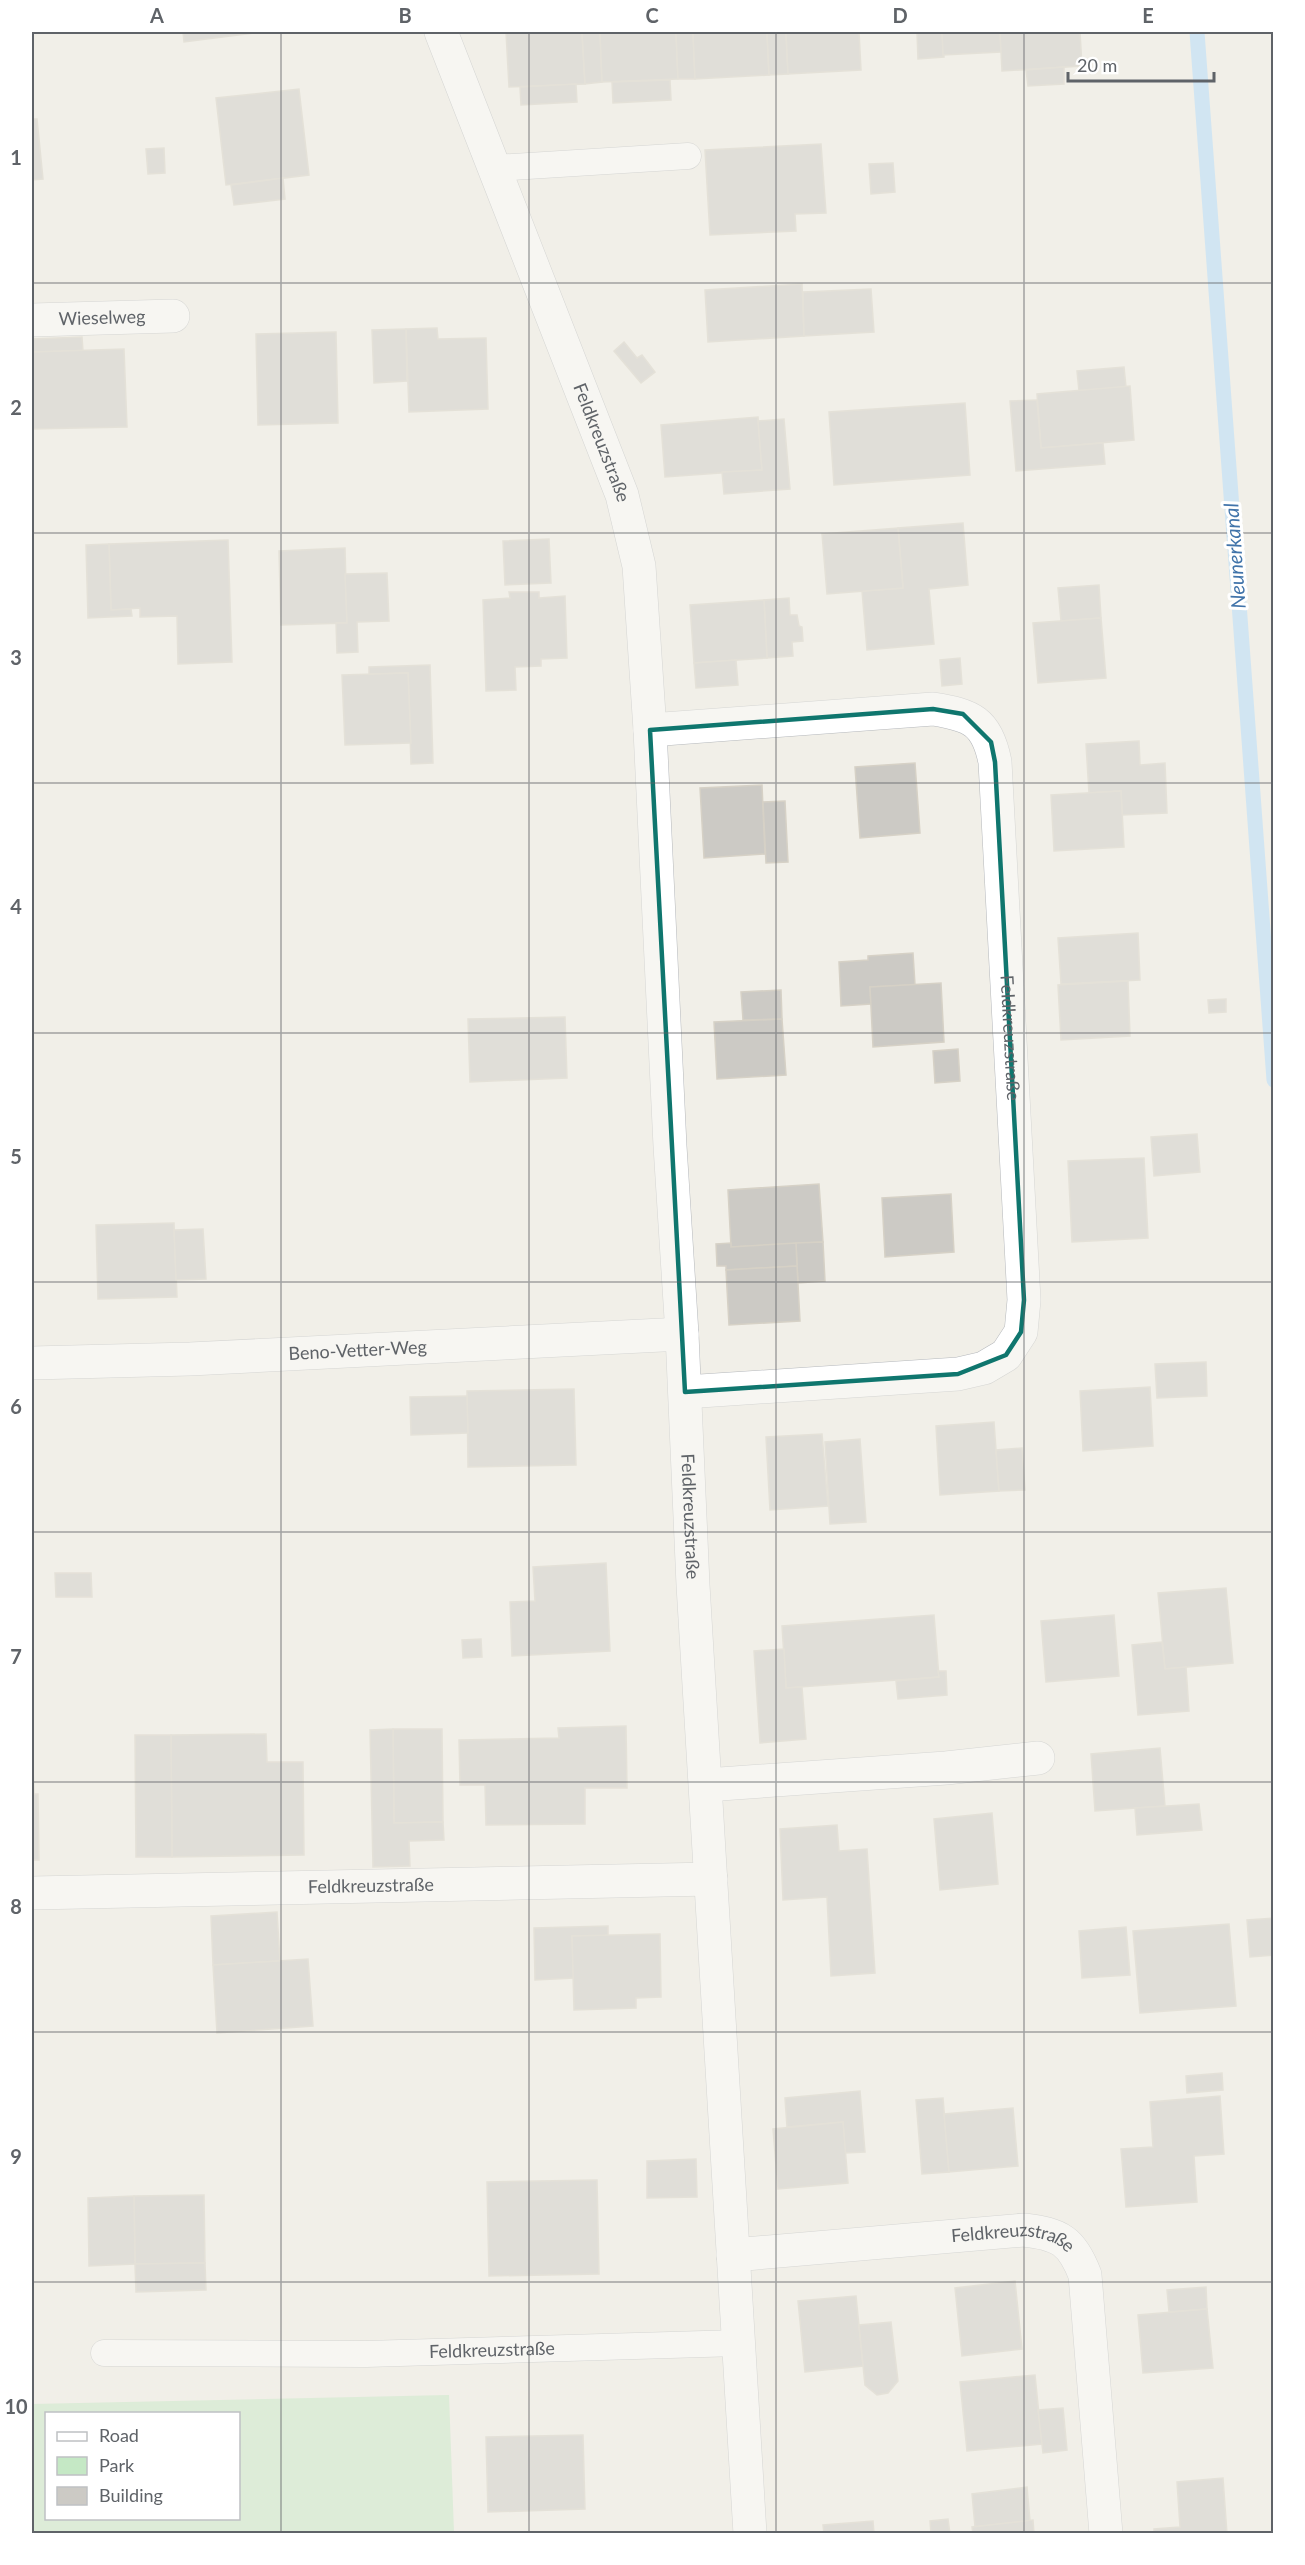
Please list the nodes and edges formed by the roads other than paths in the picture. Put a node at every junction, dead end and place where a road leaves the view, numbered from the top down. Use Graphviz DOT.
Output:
graph roads {
  1 [pos="441,32"];
  2 [pos="688,156"];
  3 [pos="495,168"];
  4 [pos="173,316"];
  5 [pos="32,320"];
  6 [pos="650,730"];
  7 [pos="682,1334"];
  8 [pos="32,1363"];
  9 [pos="685,1392"];
  10 [pos="1038,1758"];
  11 [pos="706,1785"];
  12 [pos="711,1879"];
  13 [pos="32,1893"];
  14 [pos="733,2255"];
  15 [pos="738,2343"];
  16 [pos="104,2353"];
  17 [pos="750,2534"];
  18 [pos="1106,2534"];
  1 -- 3 [label="street, Feldkreuzstraße"];
  2 -- 3 [label="lane"];
  3 -- 6 [label="street, Feldkreuzstraße"];
  4 -- 5 [label="street, Wieselweg"];
  6 -- 7 [label="street, Feldkreuzstraße"];
  6 -- 9 [label="street, Feldkreuzstraße"];
  7 -- 8 [label="street, Beno-Vetter-Weg"];
  7 -- 9 [label="street, Feldkreuzstraße"];
  9 -- 11 [label="street, Feldkreuzstraße"];
  10 -- 11 [label="street"];
  11 -- 12 [label="street, Feldkreuzstraße"];
  12 -- 13 [label="street, Feldkreuzstraße"];
  12 -- 14 [label="street, Feldkreuzstraße"];
  14 -- 15 [label="street, Feldkreuzstraße"];
  14 -- 18 [label="street, Feldkreuzstraße"];
  15 -- 16 [label="lane, Feldkreuzstraße"];
  15 -- 17 [label="street, Feldkreuzstraße"];
}
